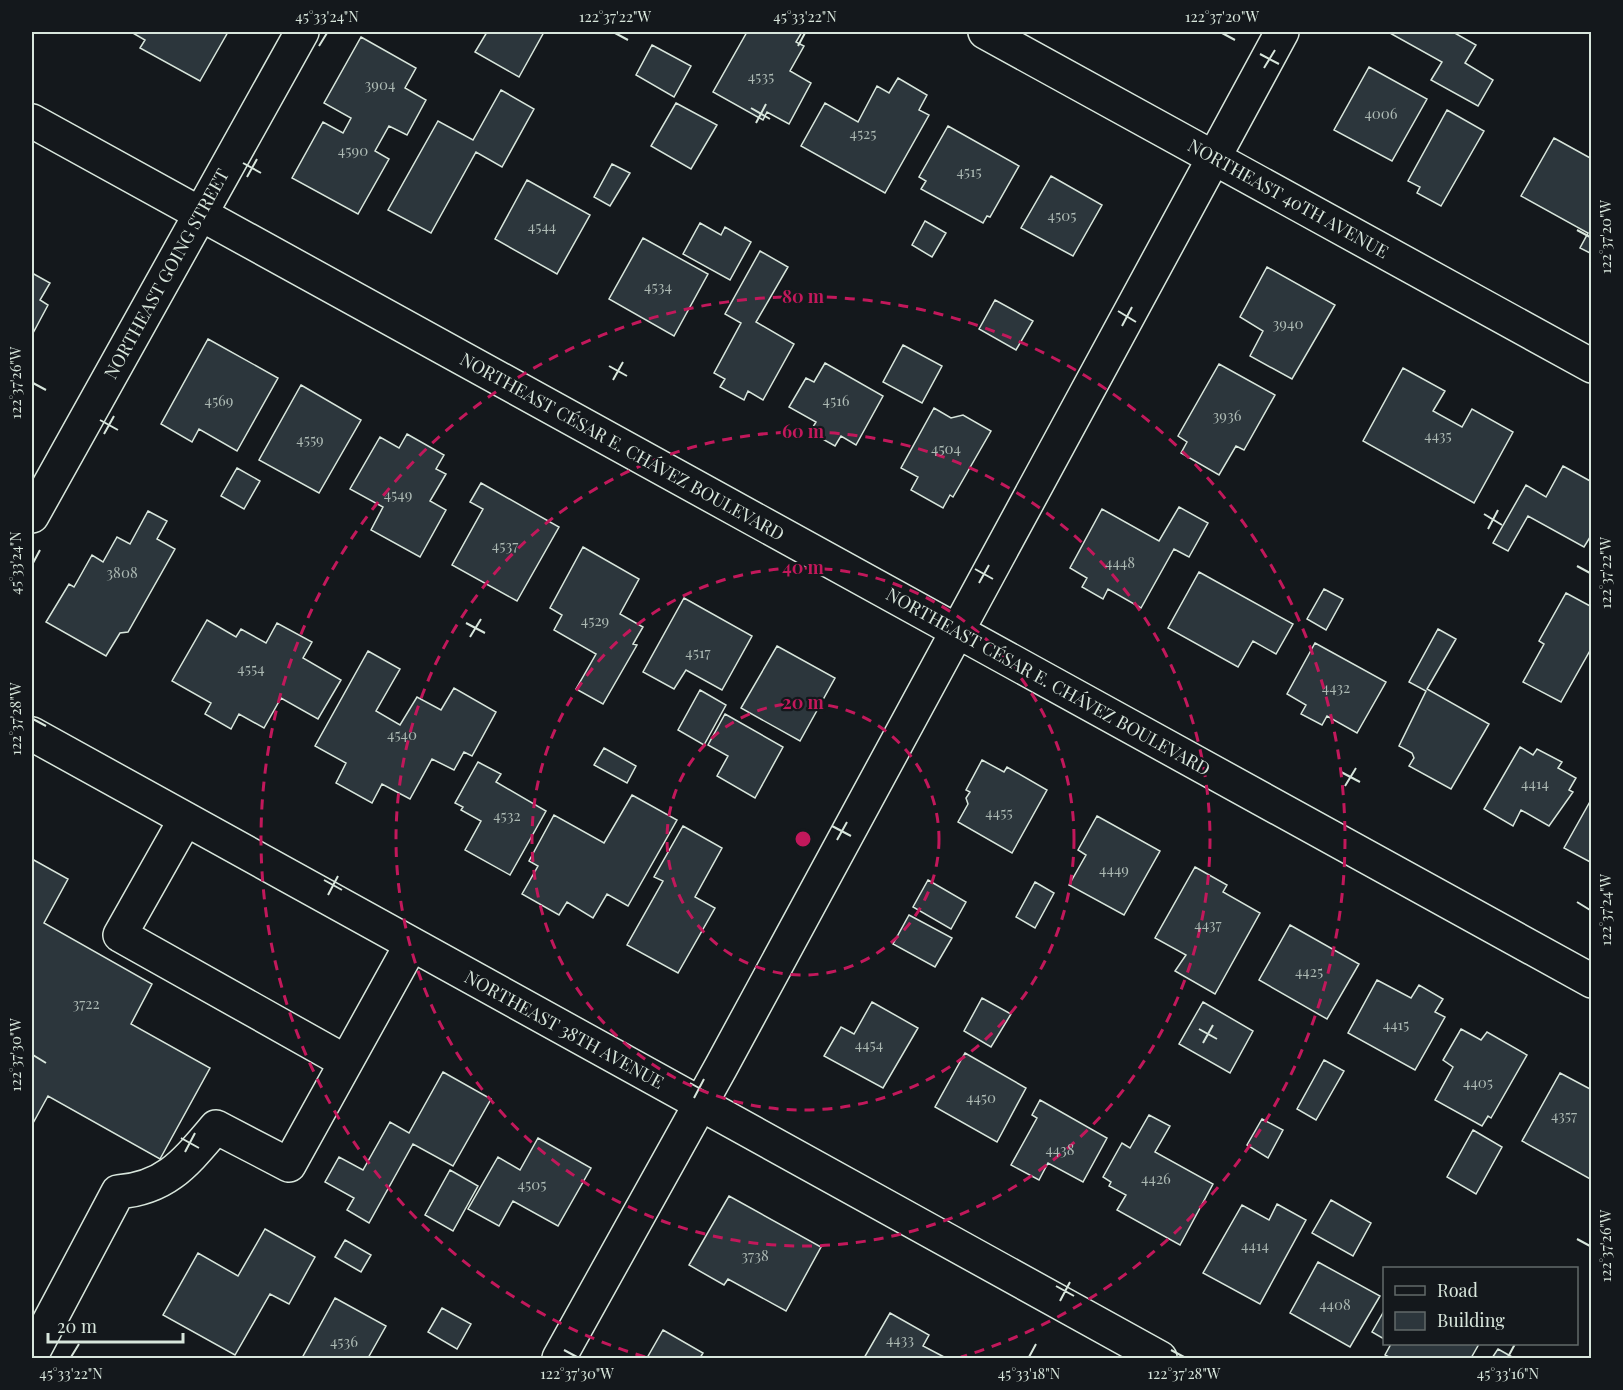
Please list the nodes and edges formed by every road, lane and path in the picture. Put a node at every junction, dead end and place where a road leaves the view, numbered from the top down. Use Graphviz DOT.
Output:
graph roads {
  1 [pos="302,32"];
  2 [pos="986,32"];
  3 [pos="1282,32"];
  4 [pos="32,121"];
  5 [pos="1213,157"];
  6 [pos="200,214"];
  7 [pos="1592,366"];
  8 [pos="32,516"];
  9 [pos="956,631"];
  10 [pos="32,734"];
  11 [pos="185,819"];
  12 [pos="411,945"];
  13 [pos="1592,981"];
  14 [pos="346,1062"];
  15 [pos="700,1105"];
  16 [pos="32,1354"];
  17 [pos="559,1359"];
  18 [pos="1160,1359"];
  1 -- 6 [label="street, NORTHEAST GOING STREET"];
  2 -- 5 [label="street, NORTHEAST 40TH AVENUE"];
  3 -- 5 [label="street"];
  4 -- 6 [label="street, NORTHEAST CÉSAR E. CHÁVEZ BOULEVARD"];
  5 -- 7 [label="street, NORTHEAST 40TH AVENUE"];
  5 -- 9 [label="street"];
  6 -- 8 [label="street, NORTHEAST GOING STREET"];
  6 -- 9 [label="street, NORTHEAST CÉSAR E. CHÁVEZ BOULEVARD"];
  9 -- 13 [label="street, NORTHEAST CÉSAR E. CHÁVEZ BOULEVARD"];
  9 -- 15 [label="street"];
  10 -- 11 [label="street, NORTHEAST 38TH AVENUE"];
  11 -- 12 [label="street, NORTHEAST 38TH AVENUE"];
  11 -- 14 [label="street"];
  12 -- 14 [label="street"];
  12 -- 15 [label="street, NORTHEAST 38TH AVENUE"];
  14 -- 16 [label="street"];
  15 -- 17 [label="street"];
  15 -- 18 [label="street, NORTHEAST 38TH AVENUE"];
}
